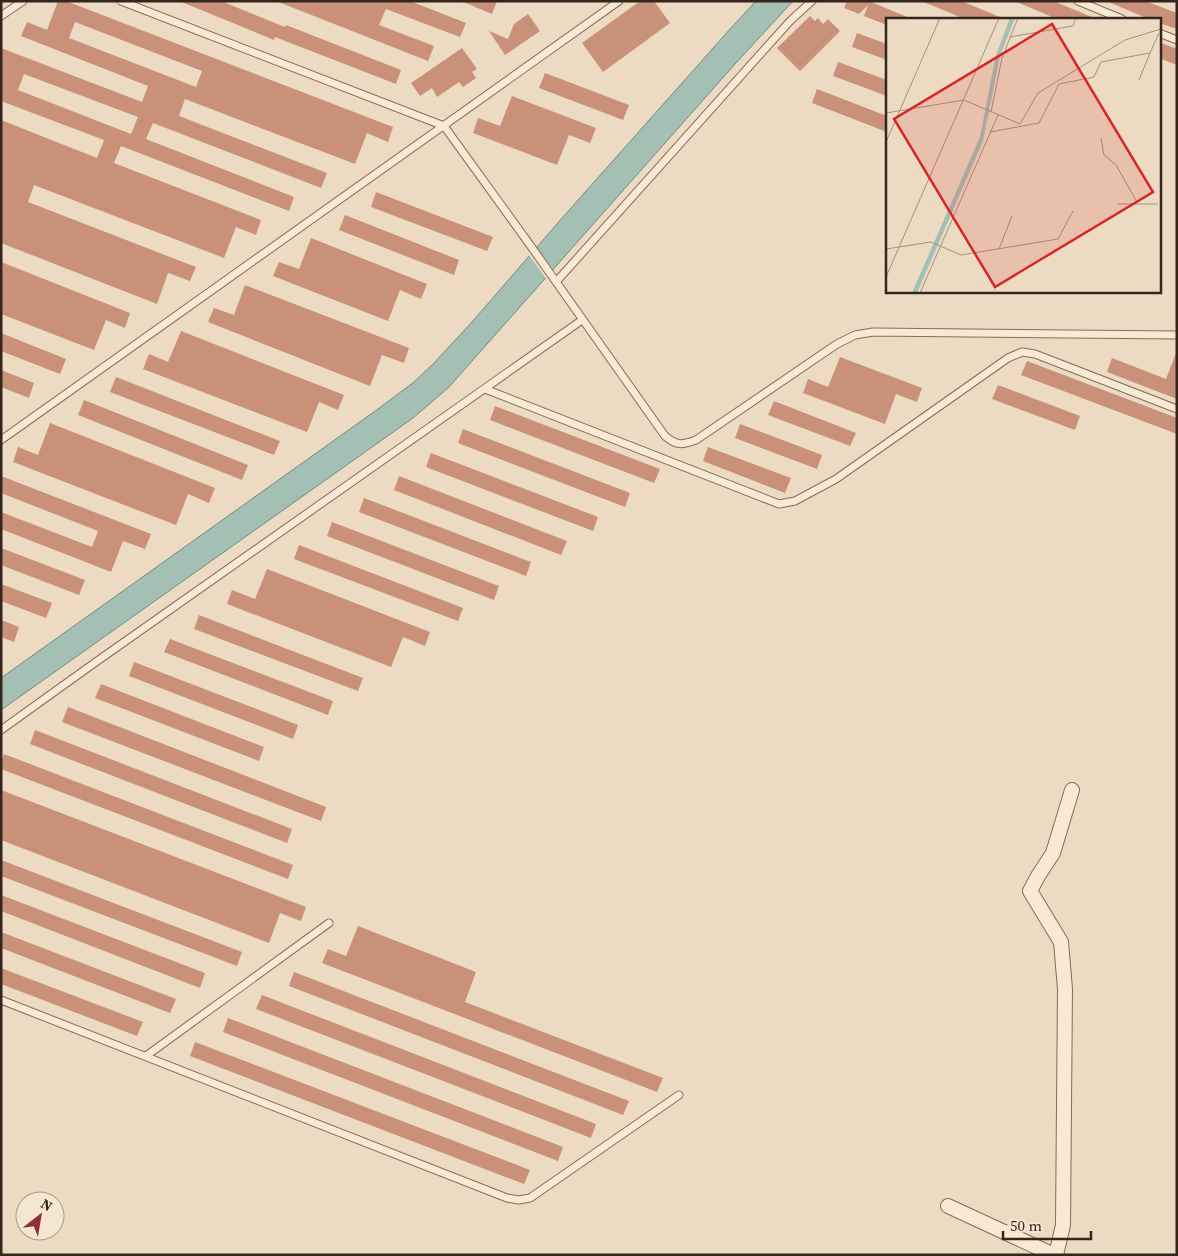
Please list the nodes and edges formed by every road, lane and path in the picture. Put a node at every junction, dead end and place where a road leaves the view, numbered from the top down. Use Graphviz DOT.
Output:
graph roads {
  1 [pos="22,1"];
  2 [pos="121,1"];
  3 [pos="619,1"];
  4 [pos="812,1"];
  5 [pos="1078,1"];
  6 [pos="1,16"];
  7 [pos="1120,18"];
  8 [pos="1160,33"];
  9 [pos="1177,40"];
  10 [pos="444,126"];
  11 [pos="556,282"];
  12 [pos="582,320"];
  13 [pos="1177,335"];
  14 [pos="485,389"];
  15 [pos="1177,409"];
  16 [pos="1,440"];
  17 [pos="1,730"];
  18 [pos="1072,790"];
  19 [pos="329,922"];
  20 [pos="1,1000"];
  21 [pos="146,1056"];
  22 [pos="679,1095"];
  23 [pos="948,1206"];
  24 [pos="1055,1255"];
  1 -- 6 [label="lane"];
  2 -- 10 [label="lane"];
  3 -- 10 [label="lane"];
  4 -- 11 [label="lane"];
  5 -- 7 [label="lane"];
  8 -- 9 [label="lane"];
  10 -- 11 [label="lane"];
  10 -- 16 [label="lane"];
  11 -- 12 [label="lane"];
  12 -- 13 [label="lane"];
  12 -- 14 [label="lane"];
  14 -- 15 [label="lane"];
  14 -- 17 [label="lane"];
  18 -- 24 [label="street"];
  19 -- 21 [label="lane"];
  20 -- 21 [label="lane"];
  21 -- 22 [label="lane"];
  23 -- 24 [label="street"];
}
